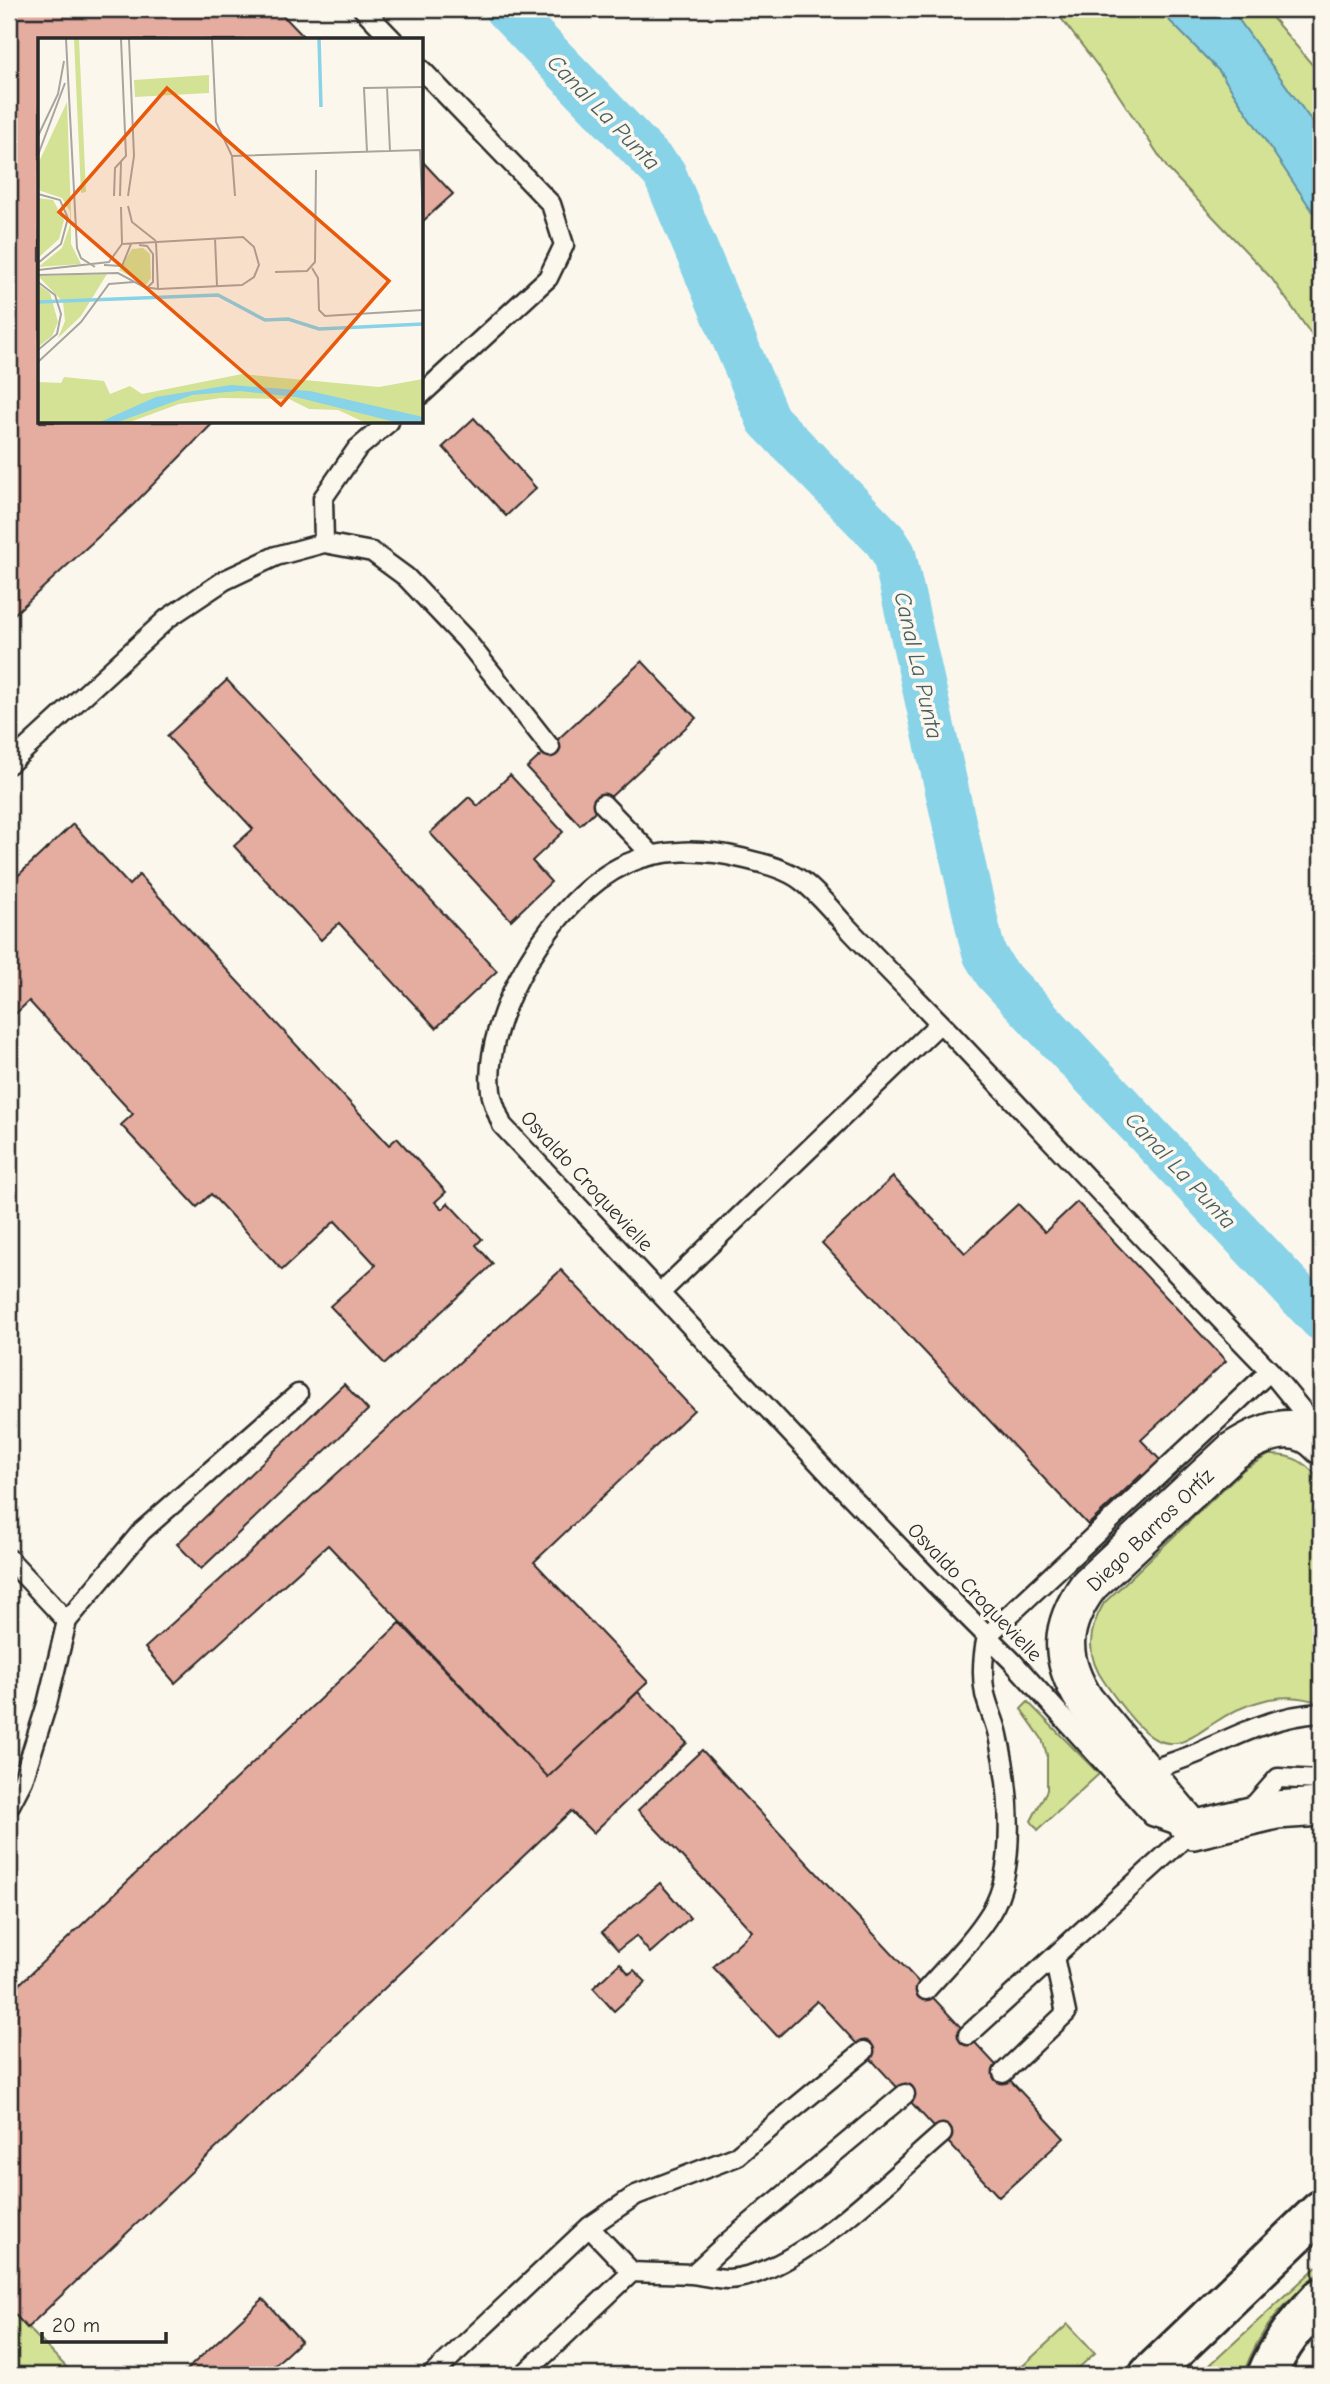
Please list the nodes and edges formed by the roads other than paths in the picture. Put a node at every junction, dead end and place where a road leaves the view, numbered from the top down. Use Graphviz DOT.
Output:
graph roads {
  1 [pos="363,9"];
  2 [pos="391,38"];
  3 [pos="424,72"];
  4 [pos="424,392"];
  5 [pos="387,424"];
  6 [pos="324,543"];
  7 [pos="550,747"];
  8 [pos="9,764"];
  9 [pos="603,804"];
  10 [pos="652,855"];
  11 [pos="940,1023"];
  12 [pos="660,1293"];
  13 [pos="1270,1371"];
  14 [pos="298,1394"];
  15 [pos="1319,1443"];
  16 [pos="9,1559"];
  17 [pos="67,1621"];
  18 [pos="987,1636"];
  19 [pos="1321,1713"];
  20 [pos="1145,1772"];
  21 [pos="1321,1780"];
  22 [pos="9,1807"];
  23 [pos="1321,1807"];
  24 [pos="1244,1816"];
  25 [pos="1193,1830"];
  26 [pos="1054,1957"];
  27 [pos="926,1990"];
  28 [pos="968,2035"];
  29 [pos="864,2051"];
  30 [pos="1003,2073"];
  31 [pos="905,2094"];
  32 [pos="942,2134"];
  33 [pos="1321,2210"];
  34 [pos="589,2227"];
  35 [pos="632,2272"];
  36 [pos="693,2274"];
  37 [pos="1321,2298"];
  38 [pos="432,2375"];
  39 [pos="523,2375"];
  40 [pos="1149,2375"];
  41 [pos="1267,2375"];
  1 -- 2 [label="lane"];
  3 -- 4 [label="lane"];
  5 -- 6 [label="lane"];
  6 -- 7 [label="lane"];
  6 -- 8 [label="lane"];
  9 -- 10 [label="lane"];
  10 -- 11 [label="lane, Osvaldo Croquevielle"];
  10 -- 12 [label="lane, Osvaldo Croquevielle"];
  11 -- 12 [label="lane"];
  11 -- 13 [label="lane, Osvaldo Croquevielle"];
  12 -- 18 [label="lane, Osvaldo Croquevielle"];
  13 -- 15 [label="lane, Osvaldo Croquevielle"];
  13 -- 18 [label="lane"];
  14 -- 17 [label="lane"];
  15 -- 20 [label="street, Diego Barros Ortíz"];
  16 -- 17 [label="lane"];
  17 -- 22 [label="lane"];
  18 -- 25 [label="lane, Osvaldo Croquevielle"];
  18 -- 27 [label="lane"];
  19 -- 20 [label="lane"];
  20 -- 25 [label="street, Diego Barros Ortíz"];
  21 -- 24 [label="lane"];
  23 -- 24 [label="street"];
  24 -- 25 [label="street"];
  25 -- 26 [label="lane"];
  26 -- 28 [label="lane"];
  26 -- 30 [label="lane"];
  29 -- 34 [label="lane"];
  31 -- 36 [label="lane"];
  32 -- 36 [label="lane"];
  33 -- 40 [label="highway"];
  34 -- 35 [label="lane"];
  34 -- 38 [label="lane"];
  35 -- 36 [label="lane"];
  35 -- 39 [label="lane"];
  37 -- 41 [label="highway"];
}
